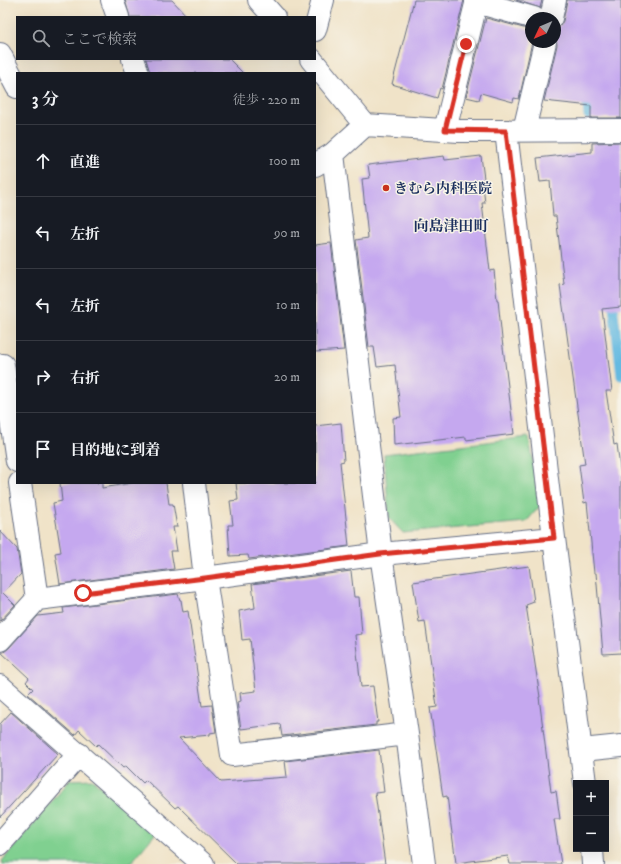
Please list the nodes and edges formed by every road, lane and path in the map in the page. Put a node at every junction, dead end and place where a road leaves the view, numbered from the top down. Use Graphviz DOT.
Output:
graph roads {
  1 [pos="112,0"];
  2 [pos="259,0"];
  3 [pos="323,0"];
  4 [pos="555,0"];
  5 [pos="476,1"];
  6 [pos="552,12"];
  7 [pos="525,15"];
  8 [pos="118,16"];
  9 [pos="273,16"];
  10 [pos="316,26"];
  11 [pos="543,48"];
  12 [pos="0,54"];
  13 [pos="133,60"];
  14 [pos="312,60"];
  15 [pos="138,72"];
  16 [pos="16,85"];
  17 [pos="365,126"];
  18 [pos="445,130"];
  19 [pos="515,130"];
  20 [pos="621,130"];
  21 [pos="324,159"];
  22 [pos="7,362"];
  23 [pos="16,451"];
  24 [pos="20,484"];
  25 [pos="194,484"];
  26 [pos="554,538"];
  27 [pos="380,554"];
  28 [pos="205,578"];
  29 [pos="37,599"];
  30 [pos="0,640"];
  31 [pos="0,686"];
  32 [pos="407,734"];
  33 [pos="621,746"];
  34 [pos="582,750"];
  35 [pos="78,754"];
  36 [pos="585,780"];
  37 [pos="0,844"];
  38 [pos="592,852"];
  39 [pos="203,864"];
  40 [pos="424,864"];
  41 [pos="593,864"];
  1 -- 8 [label="street"];
  2 -- 9 [label="street"];
  3 -- 10 [label="street"];
  4 -- 6 [label="street"];
  5 -- 7 [label="street"];
  5 -- 18 [label="street"];
  11 -- 19 [label="street"];
  12 -- 16 [label="street"];
  13 -- 15 [label="street"];
  14 -- 17 [label="street"];
  17 -- 18 [label="street"];
  17 -- 21 [label="street"];
  18 -- 19 [label="street"];
  19 -- 20 [label="street"];
  19 -- 26 [label="street"];
  21 -- 27 [label="street"];
  22 -- 23 [label="street"];
  24 -- 29 [label="street"];
  25 -- 28 [label="street"];
  26 -- 27 [label="street"];
  26 -- 34 [label="street"];
  27 -- 28 [label="street"];
  27 -- 32 [label="street"];
  28 -- 29 [label="street"];
  28 -- 32 [label="street"];
  29 -- 30 [label="street"];
  31 -- 35 [label="street"];
  32 -- 40 [label="street"];
  33 -- 34 [label="street"];
  34 -- 36 [label="street"];
  35 -- 37 [label="street"];
  35 -- 39 [label="street"];
  38 -- 41 [label="street"];
}
